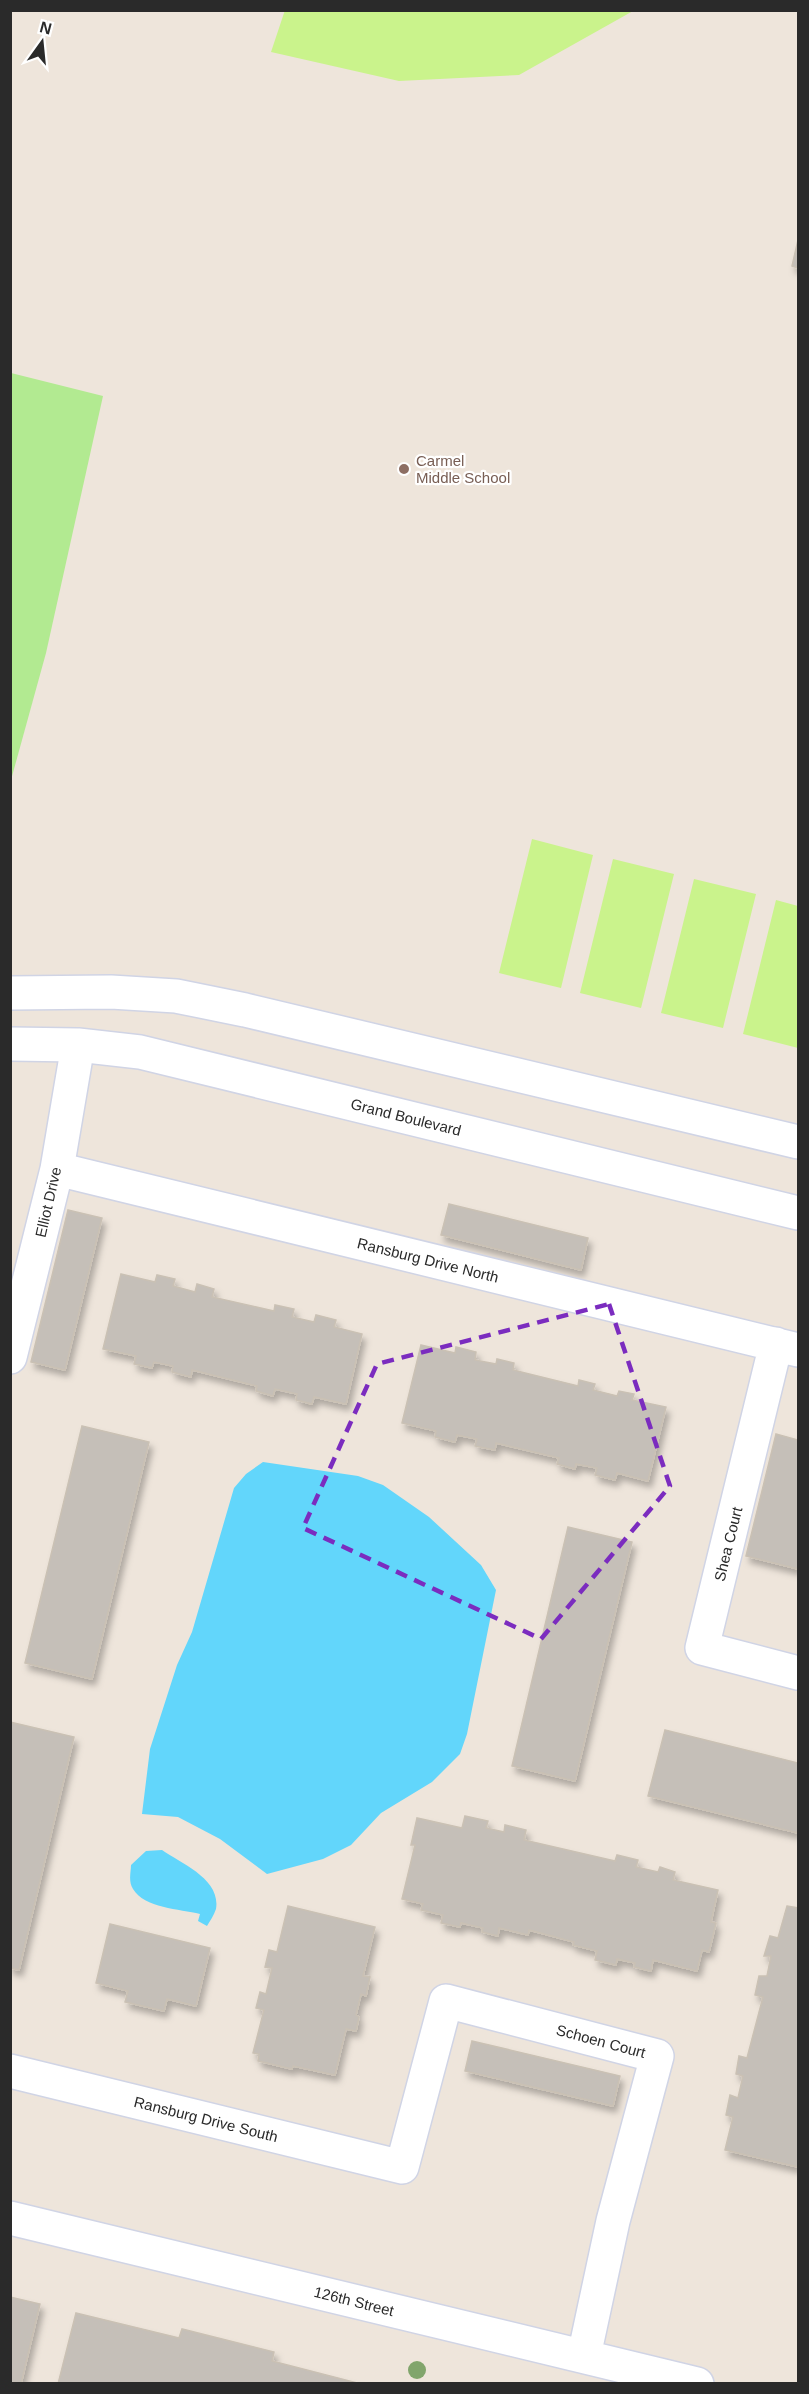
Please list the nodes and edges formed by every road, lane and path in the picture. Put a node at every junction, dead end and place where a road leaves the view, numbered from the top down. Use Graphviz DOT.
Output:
graph roads {
  1 [pos="10,993"];
  2 [pos="10,1044"];
  3 [pos="78,1045"];
  4 [pos="798,1142"];
  5 [pos="57,1169"];
  6 [pos="798,1213"];
  7 [pos="787,1347"];
  8 [pos="10,1357"];
  9 [pos="798,1673"];
  10 [pos="10,2071"];
  11 [pos="402,2167"];
  12 [pos="10,2218"];
  13 [pos="584,2356"];
  14 [pos="697,2384"];
  1 -- 4 [label="street"];
  2 -- 3 [label="street, Grand Boulevard"];
  3 -- 5 [label="street, Elliot Drive"];
  3 -- 6 [label="street, Grand Boulevard"];
  5 -- 7 [label="street, Ransburg Drive North"];
  5 -- 8 [label="street, Elliot Drive"];
  7 -- 9 [label="street, Shea Court"];
  10 -- 11 [label="street, Ransburg Drive South"];
  11 -- 13 [label="street, Schoen Court"];
  12 -- 13 [label="street, 126th Street"];
  13 -- 14 [label="street, 126th Street"];
}
